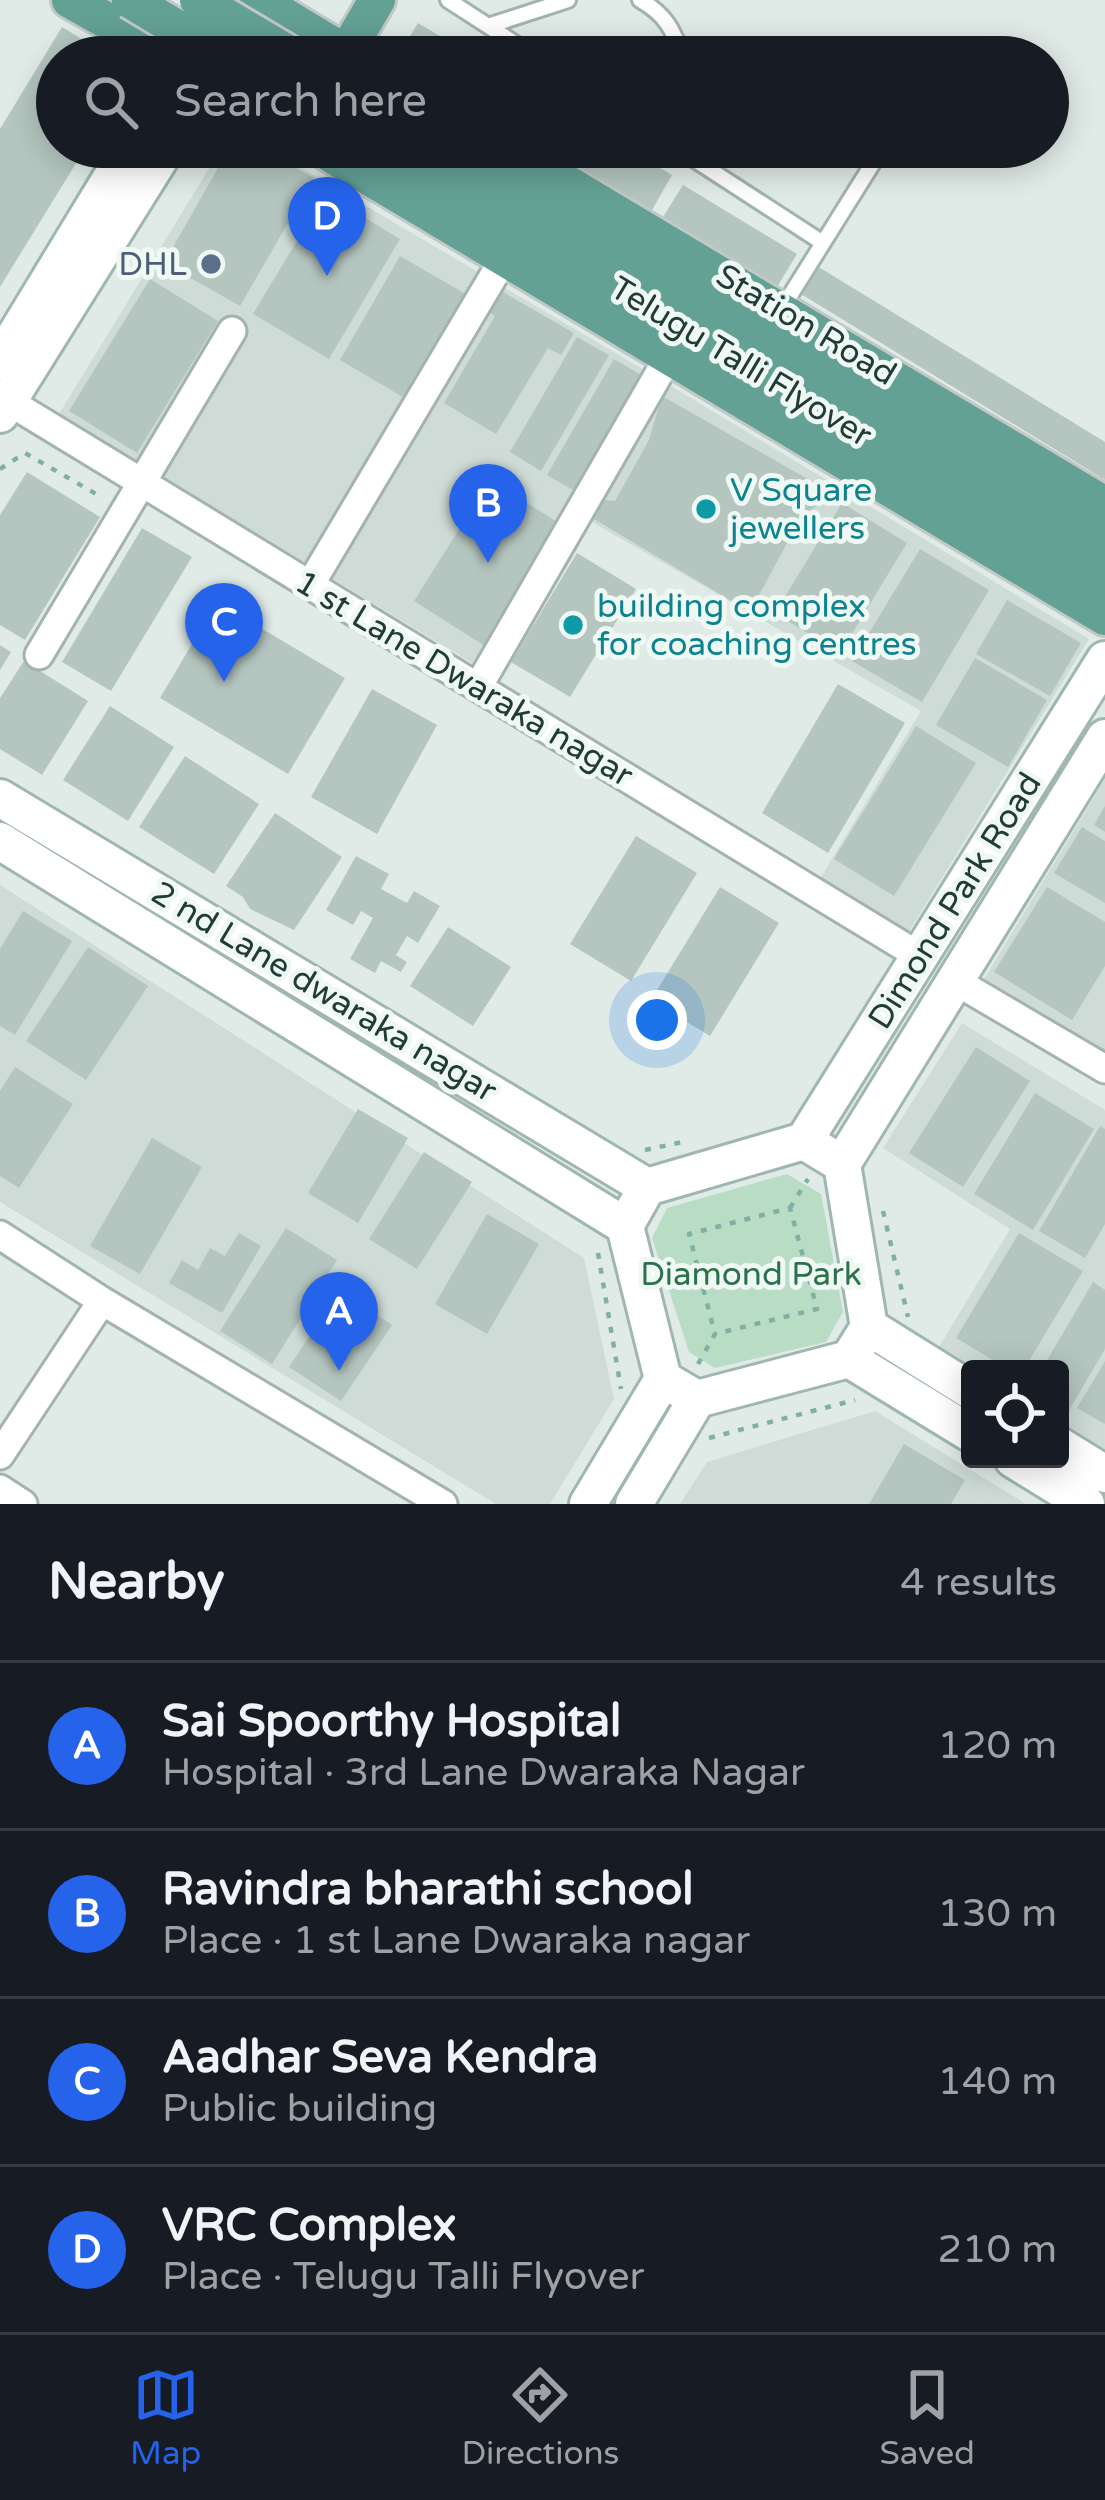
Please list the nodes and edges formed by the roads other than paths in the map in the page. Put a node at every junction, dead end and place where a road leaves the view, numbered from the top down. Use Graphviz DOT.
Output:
graph roads {
  1 [pos="70,0"];
  2 [pos="130,0"];
  3 [pos="200,0"];
  4 [pos="259,0"];
  5 [pos="377,0"];
  6 [pos="448,0"];
  7 [pos="568,0"];
  8 [pos="640,0"];
  9 [pos="488,26"];
  10 [pos="137,36"];
  11 [pos="185,36"];
  12 [pos="189,36"];
  13 [pos="237,36"];
  14 [pos="259,36"];
  15 [pos="318,36"];
  16 [pos="359,36"];
  17 [pos="503,36"];
  18 [pos="676,36"];
  19 [pos="117,168"];
  20 [pos="153,168"];
  21 [pos="353,168"];
  22 [pos="412,168"];
  23 [pos="481,168"];
  24 [pos="541,168"];
  25 [pos="707,168"];
  26 [pos="870,168"];
  27 [pos="823,243"];
  28 [pos="503,260"];
  29 [pos="781,310"];
  30 [pos="232,331"];
  31 [pos="668,358"];
  32 [pos="0,361"];
  33 [pos="4,408"];
  34 [pos="141,482"];
  35 [pos="1105,506"];
  36 [pos="1105,539"];
  37 [pos="1105,578"];
  38 [pos="310,585"];
  39 [pos="1105,617"];
  40 [pos="39,655"];
  41 [pos="1105,660"];
  42 [pos="478,687"];
  43 [pos="1105,737"];
  44 [pos="0,798"];
  45 [pos="0,841"];
  46 [pos="921,957"];
  47 [pos="957,982"];
  48 [pos="1105,1069"];
  49 [pos="804,1142"];
  50 [pos="842,1164"];
  51 [pos="646,1168"];
  52 [pos="610,1231"];
  53 [pos="0,1234"];
  54 [pos="102,1301"];
  55 [pos="869,1327"];
  56 [pos="849,1359"];
  57 [pos="663,1379"];
  58 [pos="961,1384"];
  59 [pos="697,1399"];
  60 [pos="961,1427"];
  61 [pos="1069,1452"];
  62 [pos="0,1455"];
  63 [pos="1028,1468"];
  64 [pos="1105,1474"];
  65 [pos="0,1490"];
  66 [pos="23,1504"];
  67 [pos="443,1504"];
  68 [pos="588,1504"];
  69 [pos="634,1504"];
  70 [pos="1086,1504"];
  1 -- 10 [label="main road"];
  2 -- 12 [label="main road, bridge"];
  3 -- 11 [label="main road"];
  3 -- 14 [label="main road, bridge"];
  4 -- 13 [label="main road"];
  4 -- 15 [label="main road"];
  5 -- 16 [label="main road"];
  6 -- 9 [label="lane"];
  7 -- 9 [label="lane"];
  8 -- 18 [label="lane"];
  9 -- 17 [label="lane"];
  19 -- 32 [label="main road"];
  20 -- 33 [label="main road"];
  21 -- 28 [label="main road"];
  22 -- 37 [label="main road, Telugu Talli Flyover"];
  23 -- 36 [label="main road, Telugu Talli Flyover"];
  24 -- 29 [label="main road, Station Road"];
  25 -- 27 [label="lane"];
  26 -- 27 [label="lane"];
  27 -- 29 [label="lane"];
  28 -- 31 [label="main road"];
  28 -- 38 [label="street"];
  29 -- 35 [label="main road, Station Road"];
  30 -- 34 [label="street"];
  31 -- 39 [label="main road"];
  31 -- 42 [label="street"];
  33 -- 34 [label="street, 1 st Lane Dwaraka nagar"];
  34 -- 38 [label="street, 1 st Lane Dwaraka nagar"];
  34 -- 40 [label="street"];
  38 -- 42 [label="street, 1 st Lane Dwaraka nagar"];
  41 -- 46 [label="main road, Dimond Park Road"];
  42 -- 46 [label="street, 1 st Lane Dwaraka nagar"];
  43 -- 47 [label="main road, Dimond Park Road"];
  44 -- 51 [label="main road, 2 nd Lane dwaraka nagar"];
  45 -- 52 [label="main road, 2 nd Lane dwaraka nagar"];
  46 -- 49 [label="main road, Dimond Park Road"];
  47 -- 48 [label="street"];
  47 -- 50 [label="main road, Dimond Park Road"];
  49 -- 50 [label="main road"];
  49 -- 51 [label="main road"];
  50 -- 55 [label="main road"];
  51 -- 52 [label="main road"];
  52 -- 57 [label="main road"];
  53 -- 54 [label="street"];
  54 -- 62 [label="street"];
  54 -- 67 [label="street"];
  55 -- 56 [label="main road"];
  55 -- 58 [label="main road"];
  56 -- 59 [label="main road"];
  56 -- 60 [label="main road"];
  57 -- 59 [label="main road"];
  57 -- 68 [label="main road"];
  59 -- 69 [label="main road"];
  61 -- 64 [label="main road"];
  63 -- 70 [label="main road"];
  65 -- 66 [label="street"];
}
